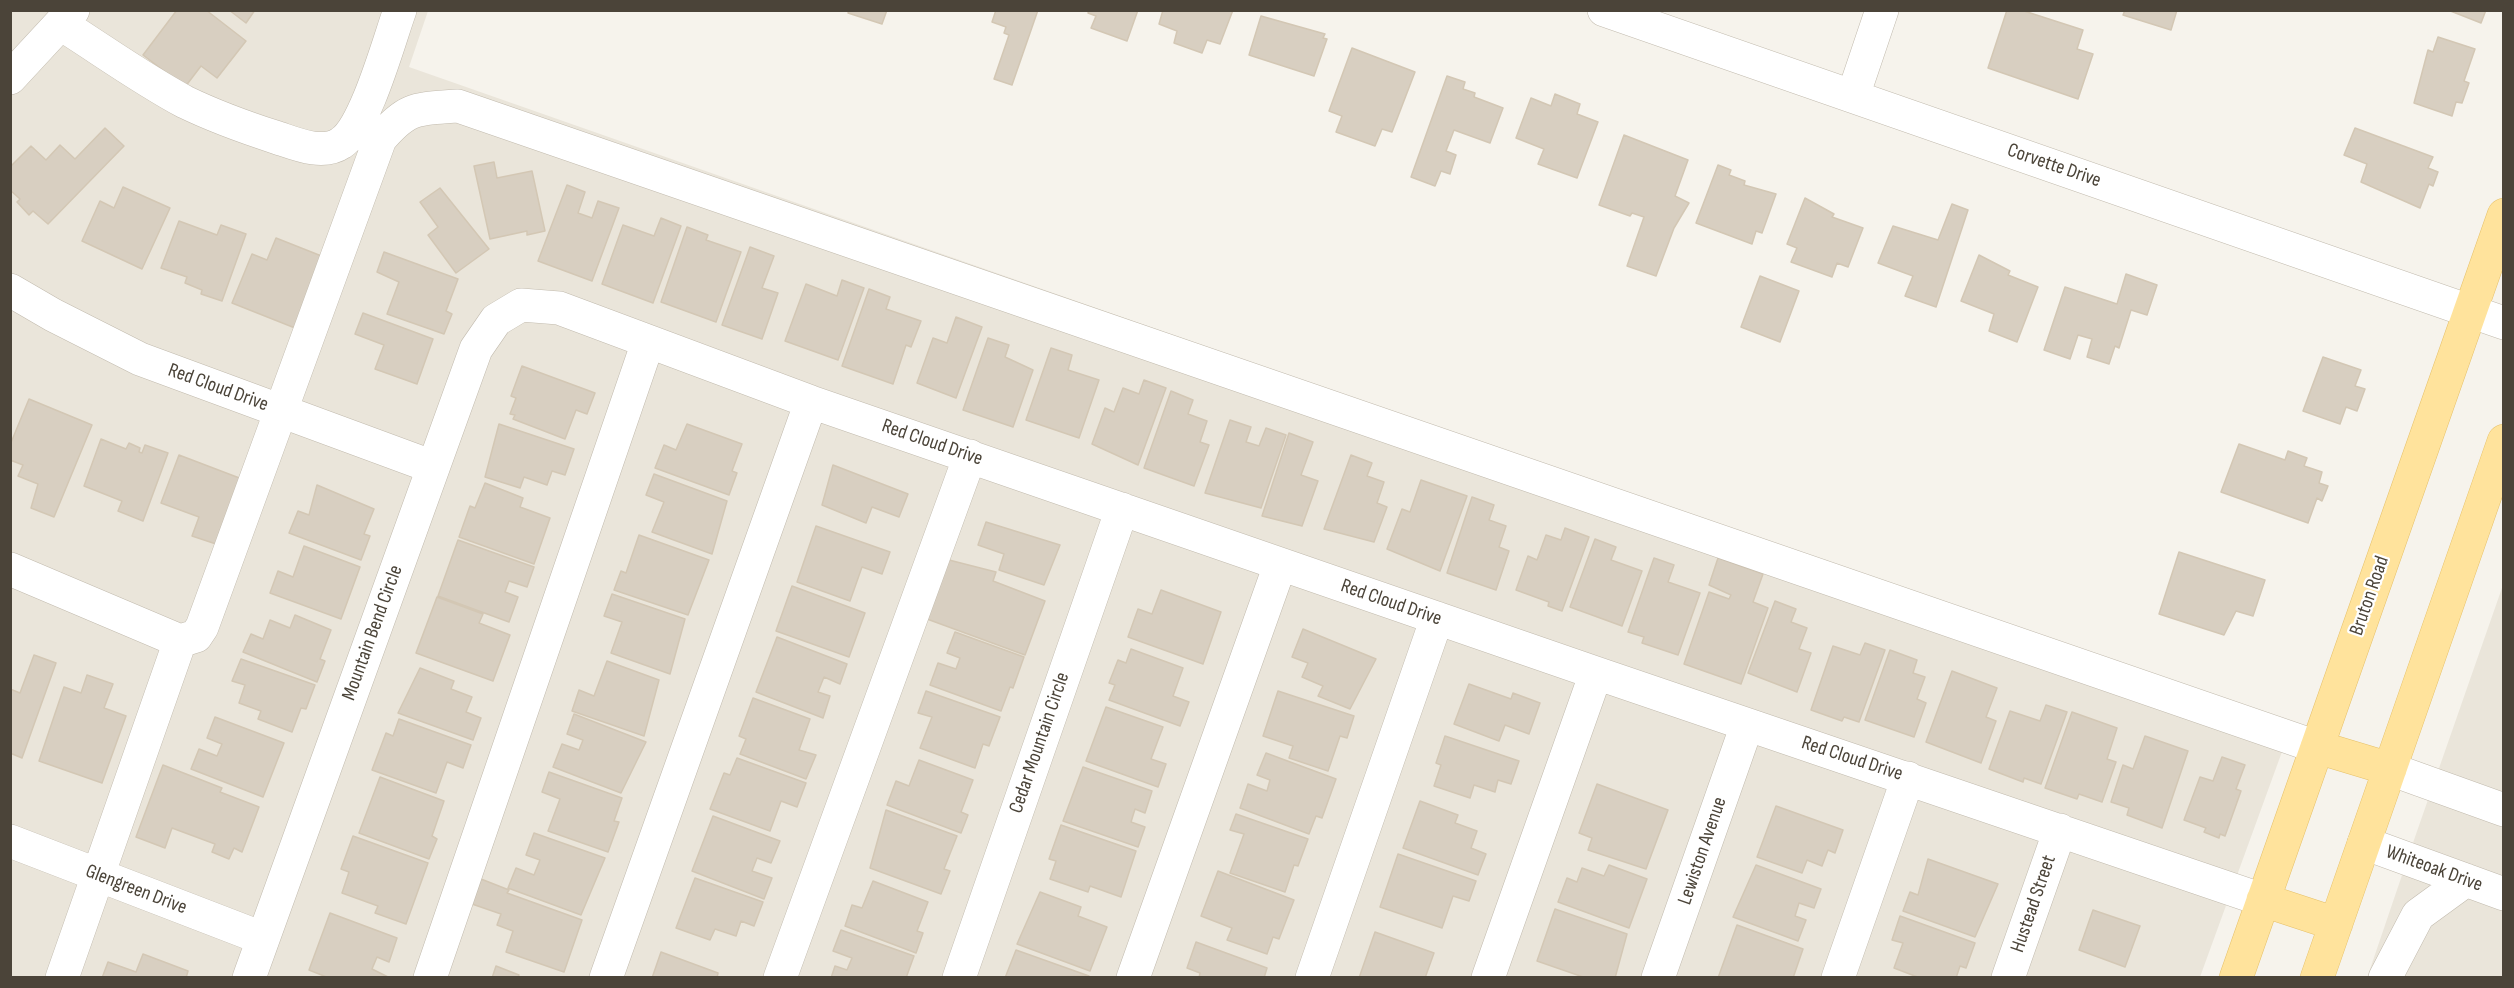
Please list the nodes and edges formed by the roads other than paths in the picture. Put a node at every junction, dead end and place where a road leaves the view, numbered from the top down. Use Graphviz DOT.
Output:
graph roads {
  1 [pos="400,10"];
  2 [pos="1604,10"];
  3 [pos="1882,10"];
  4 [pos="67,17"];
  5 [pos="10,78"];
  6 [pos="1853,96"];
  7 [pos="2504,215"];
  8 [pos="10,290"];
  9 [pos="521,305"];
  10 [pos="2470,311"];
  11 [pos="2504,323"];
  12 [pos="648,342"];
  13 [pos="811,402"];
  14 [pos="281,411"];
  15 [pos="2504,441"];
  16 [pos="970,456"];
  17 [pos="433,467"];
  18 [pos="2498,477"];
  19 [pos="1122,509"];
  20 [pos="1280,564"];
  21 [pos="10,569"];
  22 [pos="1437,618"];
  23 [pos="180,641"];
  24 [pos="1596,673"];
  25 [pos="1747,725"];
  26 [pos="2317,747"];
  27 [pos="2390,769"];
  28 [pos="1908,778"];
  29 [pos="2504,810"];
  30 [pos="2060,830"];
  31 [pos="10,841"];
  32 [pos="2364,843"];
  33 [pos="99,875"];
  34 [pos="2466,880"];
  35 [pos="2504,894"];
  36 [pos="2263,900"];
  37 [pos="2336,924"];
  38 [pos="262,938"];
  39 [pos="62,978"];
  40 [pos="249,978"];
  41 [pos="430,978"];
  42 [pos="606,978"];
  43 [pos="780,978"];
  44 [pos="959,978"];
  45 [pos="1133,978"];
  46 [pos="1312,978"];
  47 [pos="1488,978"];
  48 [pos="1658,978"];
  49 [pos="1838,978"];
  50 [pos="2008,978"];
  51 [pos="2236,978"];
  52 [pos="2318,978"];
  53 [pos="2385,978"];
  1 -- 4 [label="street"];
  2 -- 6 [label="street, Corvette Drive"];
  3 -- 6 [label="street"];
  4 -- 5 [label="street"];
  6 -- 10 [label="street, Corvette Drive"];
  7 -- 10 [label="main road, Bruton Road"];
  8 -- 14 [label="street, Red Cloud Drive"];
  9 -- 12 [label="street, Red Cloud Drive"];
  9 -- 17 [label="street, Mountain Bend Circle"];
  10 -- 11 [label="street, Corvette Drive"];
  10 -- 26 [label="main road, Bruton Road"];
  12 -- 13 [label="street, Red Cloud Drive"];
  12 -- 41 [label="street"];
  13 -- 16 [label="street, Red Cloud Drive"];
  13 -- 42 [label="street"];
  14 -- 17 [label="street, Red Cloud Drive"];
  14 -- 23 [label="street"];
  14 -- 26 [label="street"];
  15 -- 18 [label="main road"];
  16 -- 19 [label="street, Red Cloud Drive"];
  16 -- 43 [label="street"];
  17 -- 38 [label="street, Mountain Bend Circle"];
  18 -- 27 [label="main road"];
  19 -- 20 [label="street, Red Cloud Drive"];
  19 -- 44 [label="street, Cedar Mountain Circle"];
  20 -- 22 [label="street, Red Cloud Drive"];
  20 -- 45 [label="street"];
  21 -- 23 [label="street"];
  22 -- 24 [label="street, Red Cloud Drive"];
  22 -- 46 [label="street"];
  23 -- 33 [label="street"];
  24 -- 25 [label="street, Red Cloud Drive"];
  24 -- 47 [label="street"];
  25 -- 28 [label="street, Red Cloud Drive"];
  25 -- 48 [label="street, Lewiston Avenue"];
  26 -- 27 [label="main road"];
  26 -- 36 [label="main road, Bruton Road"];
  27 -- 29 [label="street"];
  27 -- 32 [label="main road"];
  28 -- 30 [label="street, Red Cloud Drive"];
  28 -- 49 [label="street"];
  30 -- 36 [label="street, Red Cloud Drive"];
  30 -- 50 [label="street, Hustead Street"];
  31 -- 33 [label="street, Glengreen Drive"];
  32 -- 34 [label="street, Whiteoak Drive"];
  32 -- 37 [label="main road"];
  33 -- 38 [label="street, Glengreen Drive"];
  33 -- 39 [label="street"];
  34 -- 35 [label="street, Whiteoak Drive"];
  34 -- 53 [label="street"];
  36 -- 37 [label="main road"];
  36 -- 51 [label="main road, Bruton Road"];
  37 -- 52 [label="main road"];
  38 -- 40 [label="street, Mountain Bend Circle"];
}
